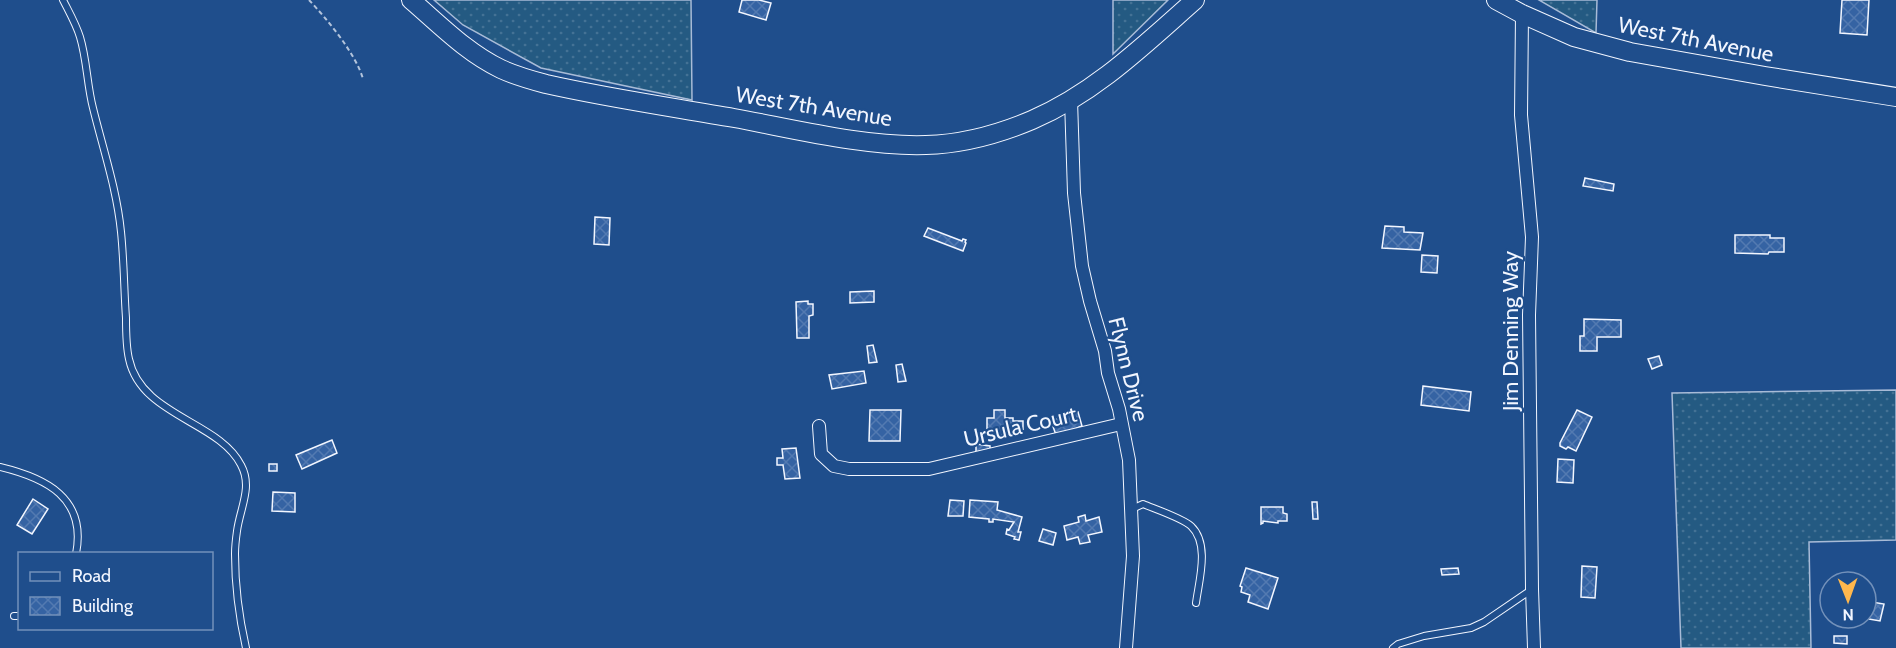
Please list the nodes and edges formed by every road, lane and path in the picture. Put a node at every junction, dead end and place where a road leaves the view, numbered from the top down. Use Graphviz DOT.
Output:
graph roads {
  1 [pos="63,0"];
  2 [pos="309,0"];
  3 [pos="411,0"];
  4 [pos="1195,0"];
  5 [pos="1496,0"];
  6 [pos="1522,14"];
  7 [pos="363,79"];
  8 [pos="1896,97"];
  9 [pos="1071,100"];
  10 [pos="1121,424"];
  11 [pos="819,426"];
  12 [pos="0,467"];
  13 [pos="1132,509"];
  14 [pos="76,552"];
  15 [pos="1532,589"];
  16 [pos="1196,603"];
  17 [pos="246,648"];
  18 [pos="1126,648"];
  19 [pos="1394,648"];
  20 [pos="1534,648"];
  1 -- 17 [label="lane"];
  2 -- 7 [label="path"];
  3 -- 9 [label="main road, West 7th Avenue"];
  4 -- 9 [label="main road, West 7th Avenue"];
  5 -- 6 [label="main road, West 7th Avenue"];
  6 -- 8 [label="main road, West 7th Avenue"];
  6 -- 15 [label="street, Jim Denning Way"];
  9 -- 10 [label="street, Flynn Drive"];
  10 -- 11 [label="street, Ursula Court"];
  10 -- 13 [label="street, Flynn Drive"];
  12 -- 14 [label="lane"];
  13 -- 16 [label="lane"];
  13 -- 18 [label="street, Flynn Drive"];
  15 -- 19 [label="lane"];
  15 -- 20 [label="street, Jim Denning Way"];
}
